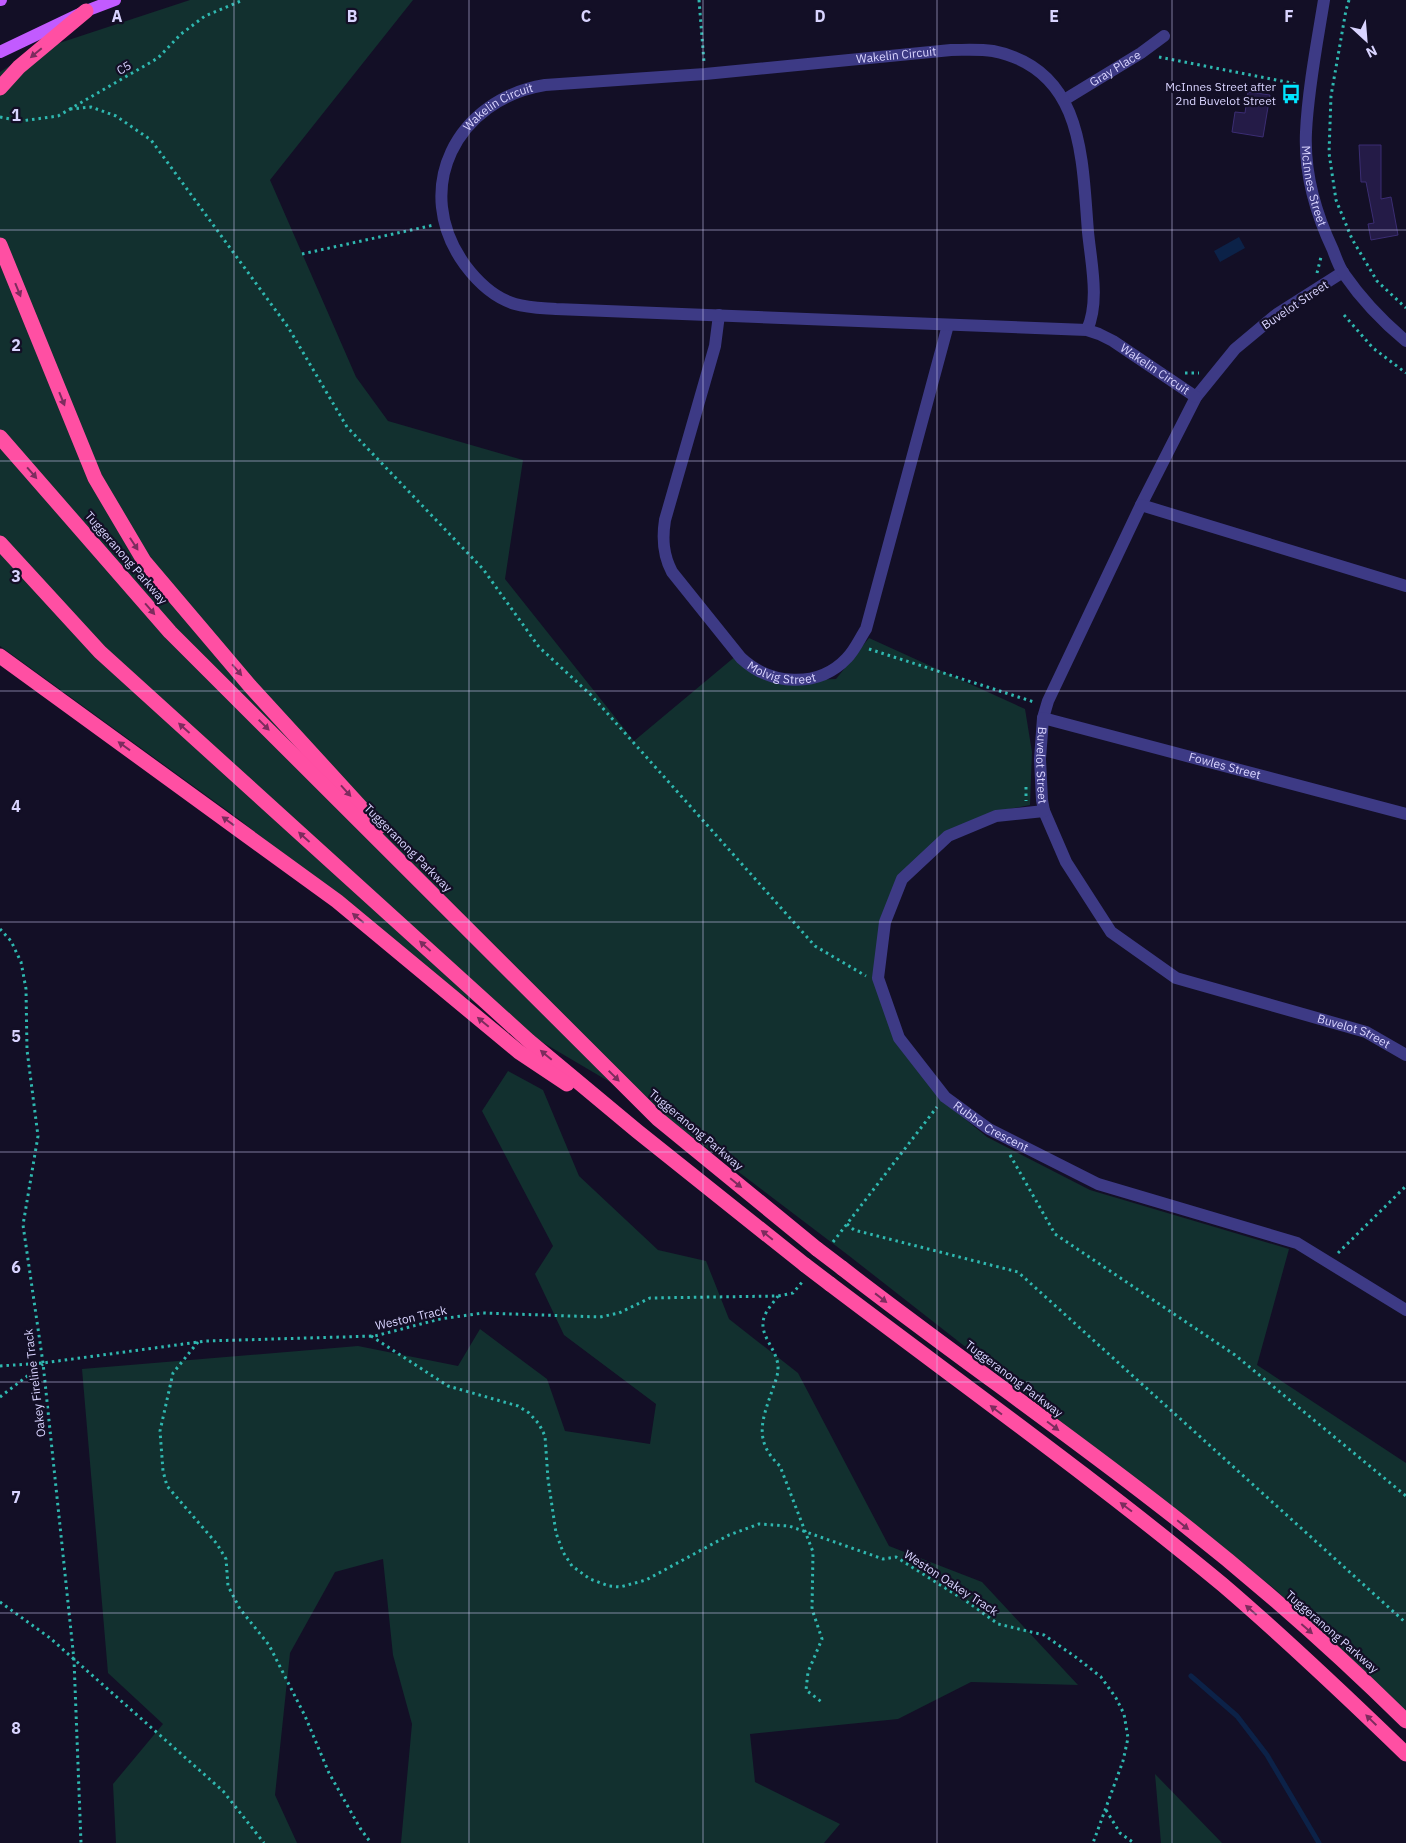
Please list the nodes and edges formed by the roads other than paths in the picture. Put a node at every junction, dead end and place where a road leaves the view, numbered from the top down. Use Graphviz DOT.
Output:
graph roads {
  1 [pos="115,0"];
  2 [pos="1324,0"];
  3 [pos="86,11"];
  4 [pos="1164,36"];
  5 [pos="0,52"];
  6 [pos="0,88"];
  7 [pos="1064,100"];
  8 [pos="0,245"];
  9 [pos="1343,272"];
  10 [pos="719,315"];
  11 [pos="948,325"];
  12 [pos="1088,330"];
  13 [pos="1406,341"];
  14 [pos="1196,397"];
  15 [pos="0,436"];
  16 [pos="1141,505"];
  17 [pos="0,543"];
  18 [pos="1406,586"];
  19 [pos="0,656"];
  20 [pos="1038,714"];
  21 [pos="1044,811"];
  22 [pos="1406,814"];
  23 [pos="518,979"];
  24 [pos="1406,1055"];
  25 [pos="637,1131"];
  26 [pos="1406,1310"];
  27 [pos="1406,1721"];
  28 [pos="1406,1754"];
  1 -- 3 [label="main road"];
  2 -- 9 [label="street, McInnes Street"];
  3 -- 5 [label="main road"];
  3 -- 6 [label="highway, one-way"];
  4 -- 7 [label="street, Gray Place"];
  7 -- 10 [label="street, Wakelin Circuit"];
  7 -- 12 [label="street, Wakelin Circuit"];
  8 -- 23 [label="highway, one-way"];
  9 -- 13 [label="street, McInnes Street"];
  9 -- 14 [label="street, Buvelot Street"];
  10 -- 11 [label="street, Wakelin Circuit"];
  10 -- 11 [label="street, Molvig Street"];
  11 -- 12 [label="street, Wakelin Circuit"];
  12 -- 14 [label="street, Wakelin Circuit"];
  14 -- 16 [label="street, Buvelot Street"];
  15 -- 23 [label="highway, Tuggeranong Parkway, one-way"];
  16 -- 18 [label="street"];
  16 -- 20 [label="street, Buvelot Street"];
  25 -- 17 [label="highway, one-way"];
  25 -- 19 [label="highway, one-way"];
  20 -- 21 [label="street, Buvelot Street"];
  20 -- 22 [label="street, Fowles Street"];
  21 -- 24 [label="street, Buvelot Street"];
  21 -- 26 [label="street, Rubbo Crescent"];
  23 -- 27 [label="highway, Tuggeranong Parkway, one-way, bridge"];
  28 -- 25 [label="highway, one-way, bridge"];
}
